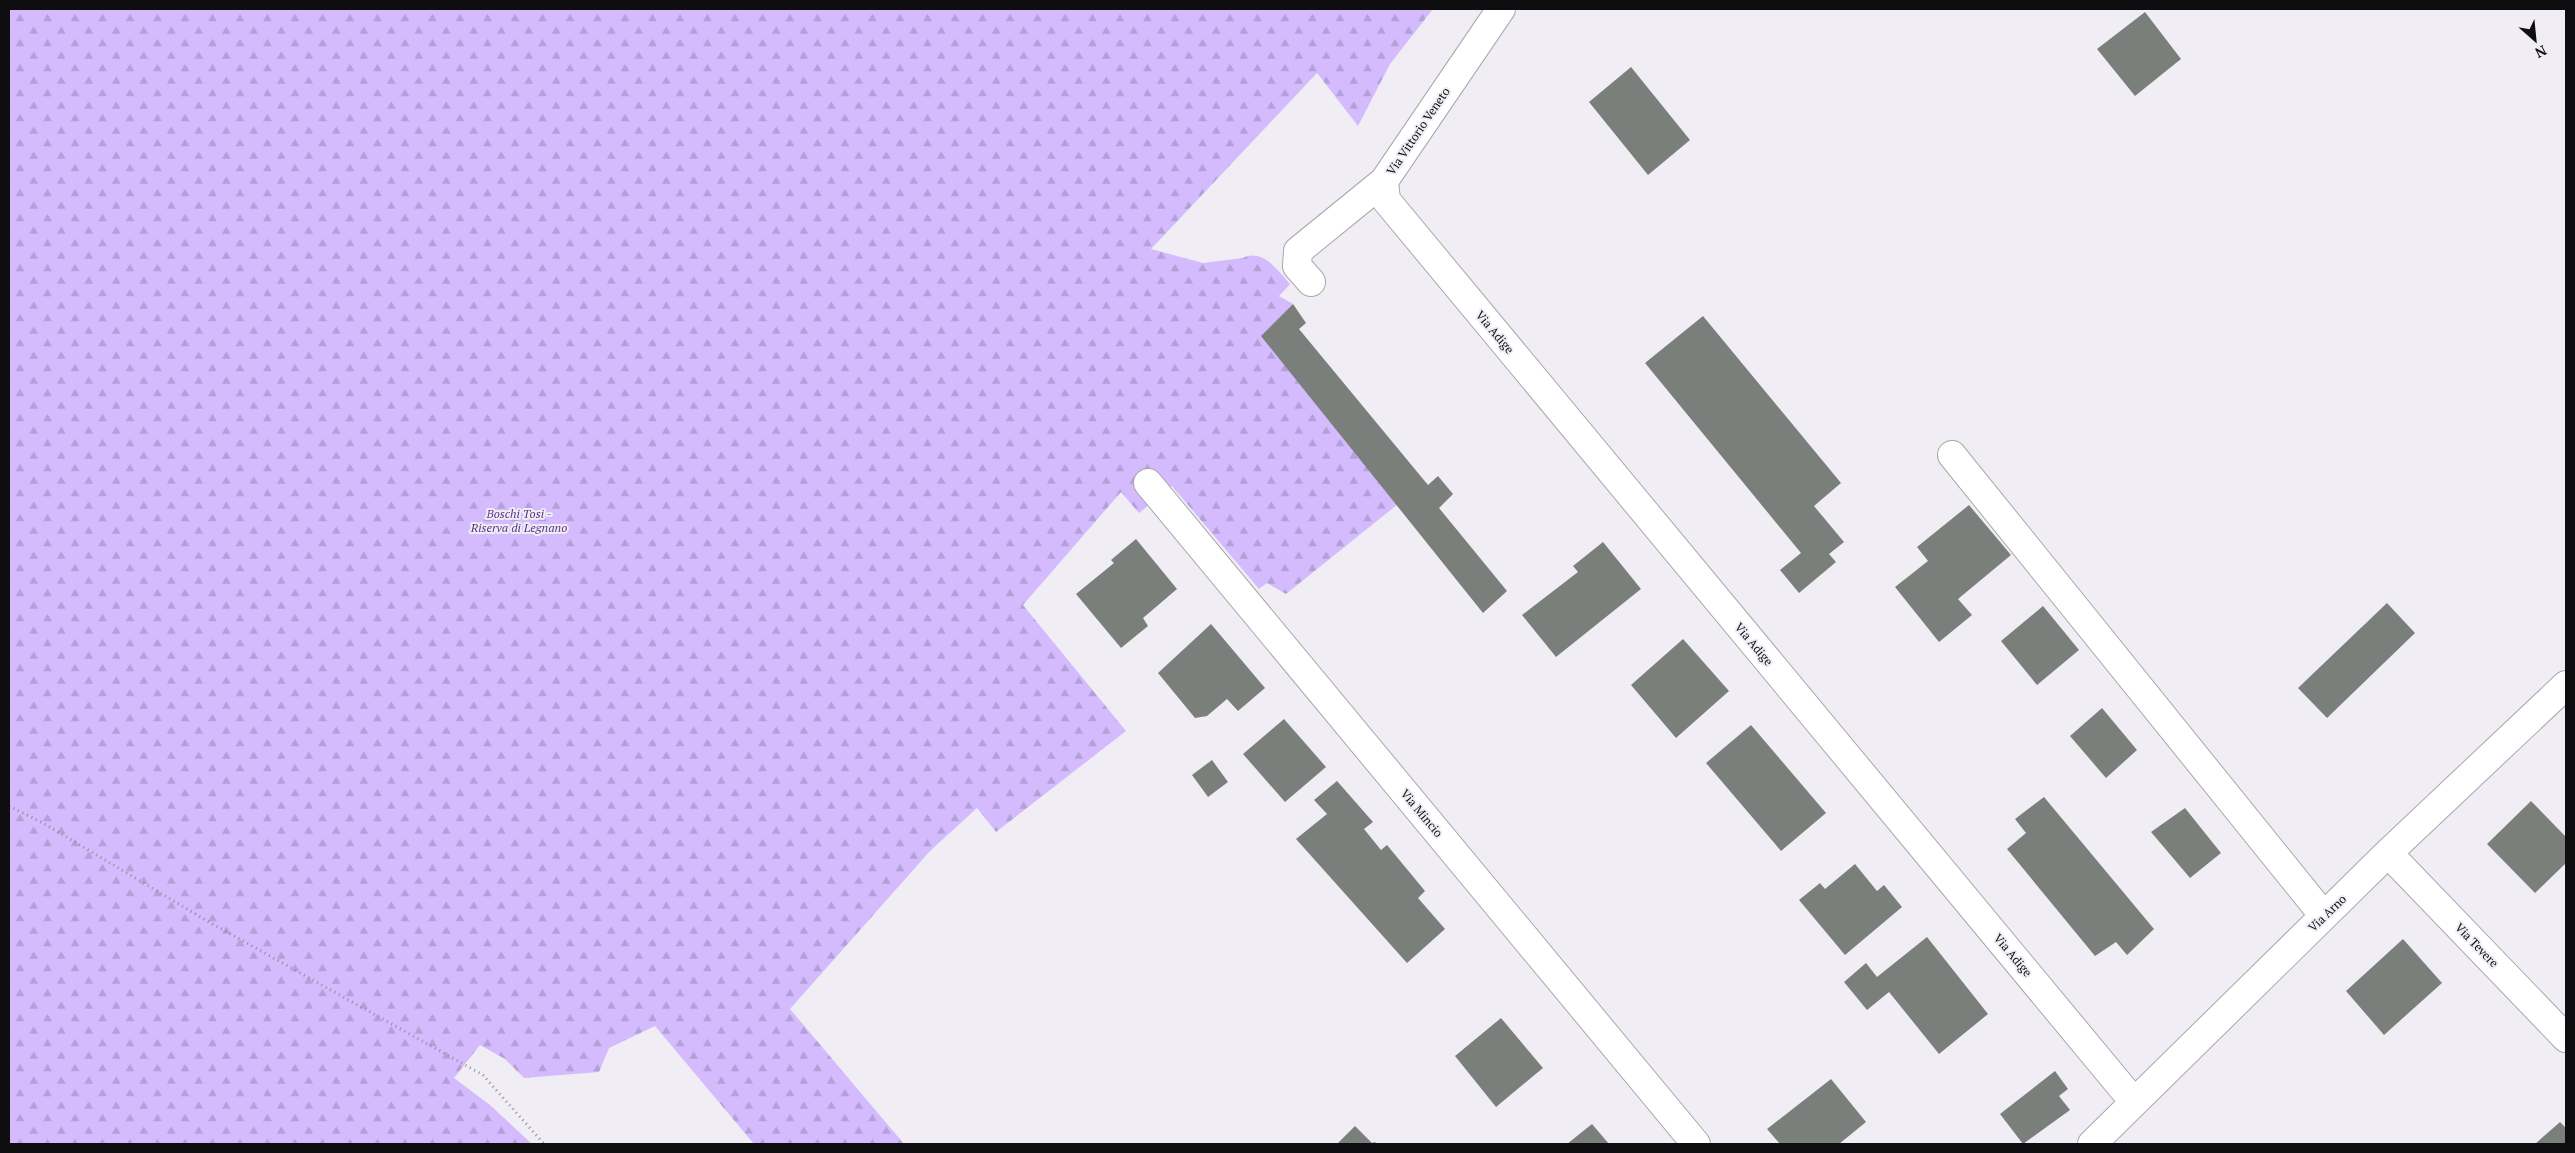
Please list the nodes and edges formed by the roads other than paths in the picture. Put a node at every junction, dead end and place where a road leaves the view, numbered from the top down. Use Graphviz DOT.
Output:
graph roads {
  1 [pos="1501,9"];
  2 [pos="1384,181"];
  3 [pos="1310,282"];
  4 [pos="1952,455"];
  5 [pos="1148,483"];
  6 [pos="2566,685"];
  7 [pos="2388,853"];
  8 [pos="2324,916"];
  9 [pos="2566,1038"];
  10 [pos="2134,1102"];
  11 [pos="1696,1144"];
  12 [pos="2092,1144"];
  1 -- 2 [label="street, Via Vittorio Veneto"];
  2 -- 3 [label="street, Via Vittorio Veneto"];
  2 -- 10 [label="street, Via Adige"];
  4 -- 8 [label="street"];
  5 -- 11 [label="street, Via Mincio"];
  6 -- 7 [label="street, Via Arno"];
  7 -- 8 [label="street, Via Arno"];
  7 -- 9 [label="street, Via Tevere"];
  8 -- 10 [label="street, Via Arno"];
  10 -- 12 [label="street, Via Arno"];
}
